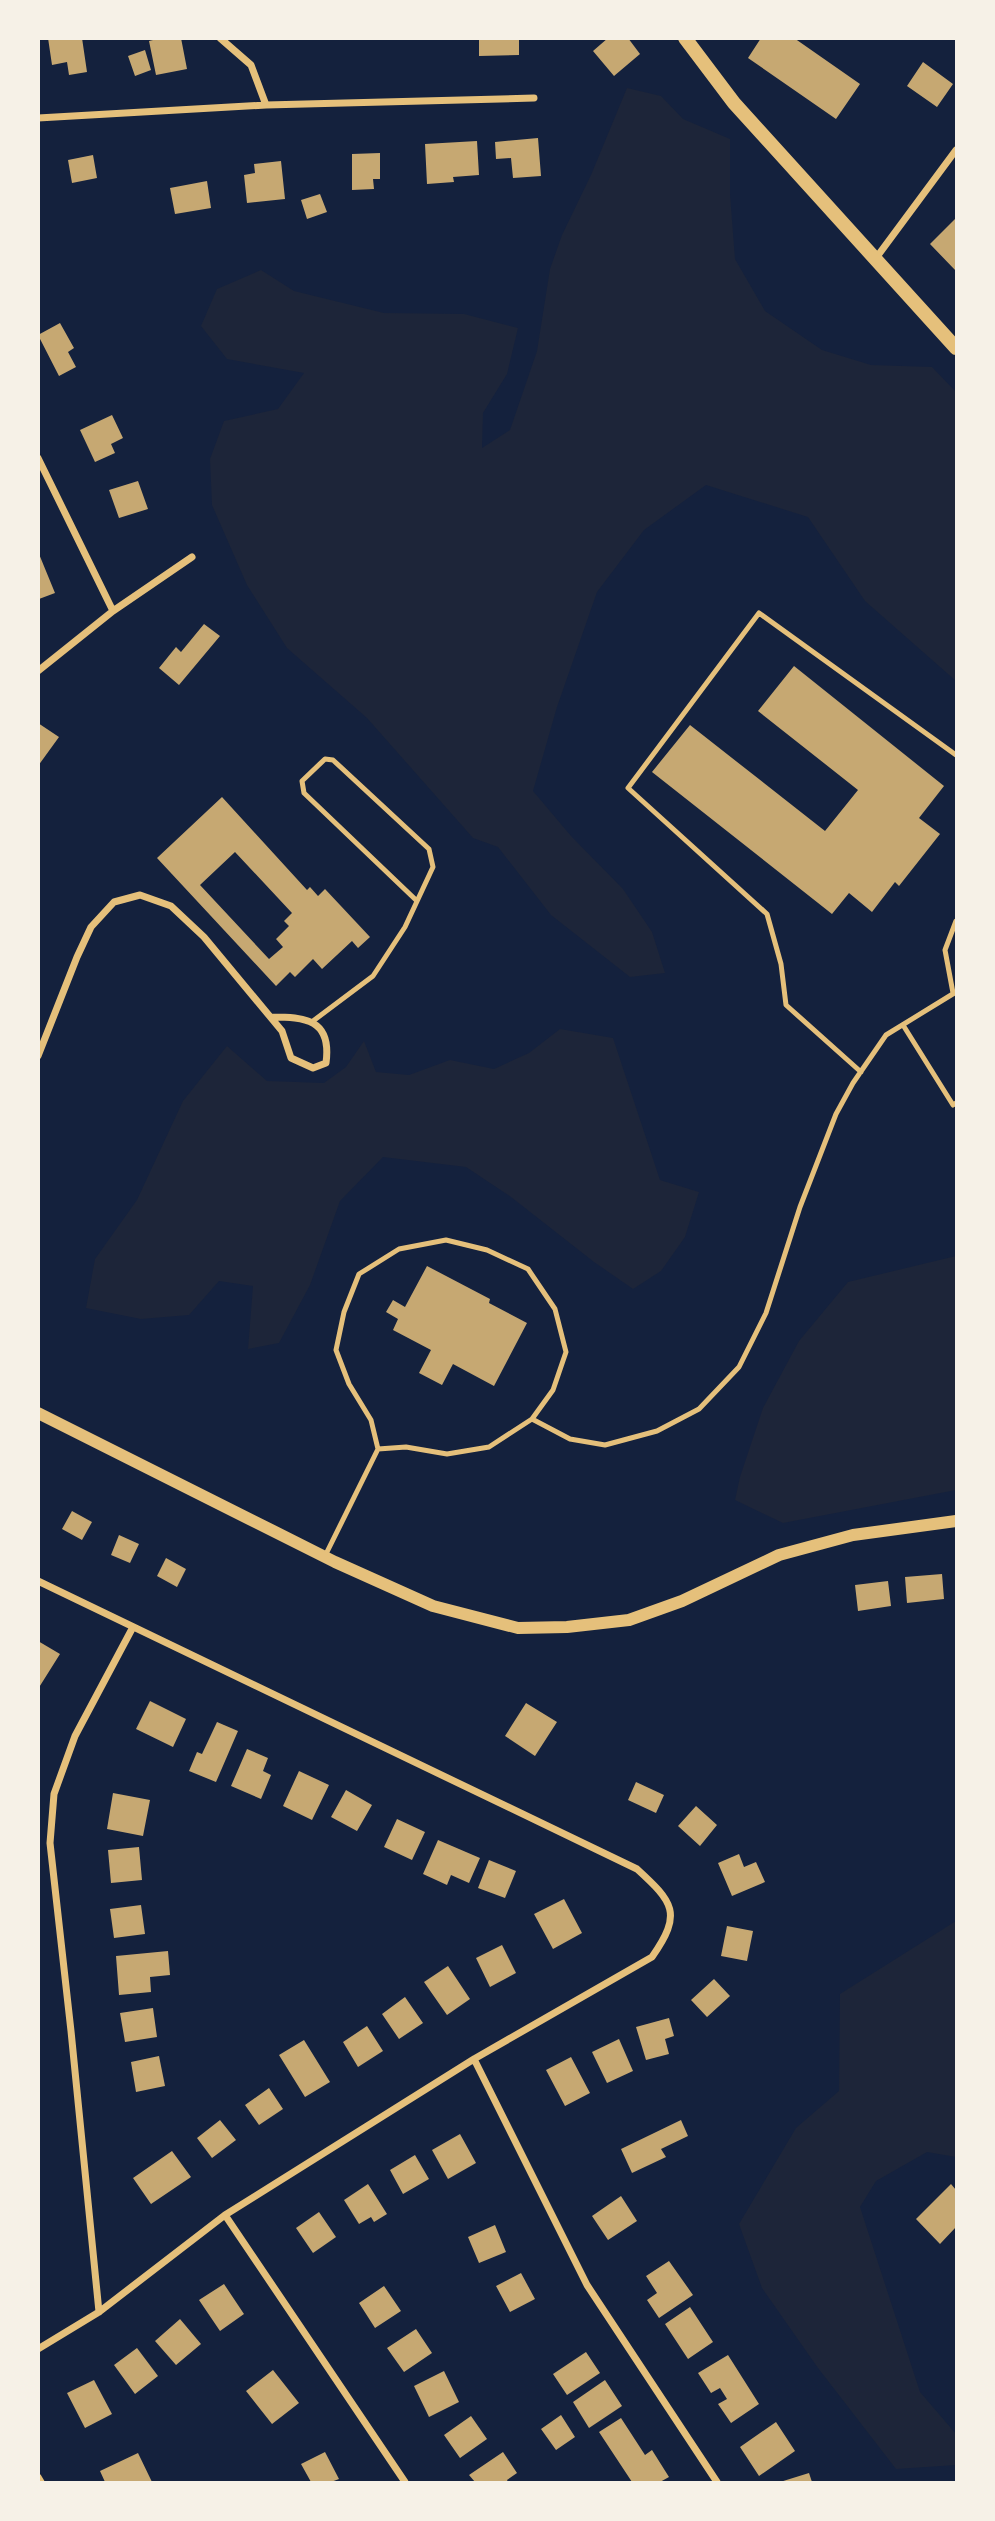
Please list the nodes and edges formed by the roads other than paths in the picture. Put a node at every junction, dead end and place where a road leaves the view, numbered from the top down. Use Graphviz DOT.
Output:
graph roads {
  1 [pos="220,38"];
  2 [pos="685,38"];
  3 [pos="534,98"];
  4 [pos="266,105"];
  5 [pos="38,118"];
  6 [pos="957,150"];
  7 [pos="875,259"];
  8 [pos="957,348"];
  9 [pos="38,458"];
  10 [pos="192,557"];
  11 [pos="113,611"];
  12 [pos="38,671"];
  13 [pos="957,755"];
  14 [pos="417,901"];
  15 [pos="957,920"];
  16 [pos="955,992"];
  17 [pos="271,1017"];
  18 [pos="313,1021"];
  19 [pos="903,1025"];
  20 [pos="38,1056"];
  21 [pos="861,1072"];
  22 [pos="957,1103"];
  23 [pos="38,1413"];
  24 [pos="532,1419"];
  25 [pos="379,1449"];
  26 [pos="957,1521"];
  27 [pos="325,1556"];
  28 [pos="38,1581"];
  29 [pos="133,1626"];
  30 [pos="474,2059"];
  31 [pos="225,2215"];
  32 [pos="99,2312"];
  33 [pos="38,2349"];
  34 [pos="38,2477"];
  35 [pos="41,2483"];
  36 [pos="404,2483"];
  37 [pos="717,2483"];
  1 -- 4 [label="street"];
  2 -- 7 [label="main road"];
  3 -- 4 [label="street"];
  4 -- 5 [label="street"];
  6 -- 7 [label="street"];
  7 -- 8 [label="main road"];
  9 -- 11 [label="street"];
  10 -- 11 [label="street"];
  11 -- 12 [label="street"];
  13 -- 21 [label="lane"];
  14 -- 14 [label="lane"];
  14 -- 18 [label="lane"];
  15 -- 16 [label="lane"];
  16 -- 19 [label="lane"];
  17 -- 18 [label="street"];
  17 -- 18 [label="street"];
  17 -- 20 [label="street"];
  19 -- 21 [label="lane"];
  19 -- 22 [label="lane"];
  21 -- 24 [label="lane"];
  23 -- 27 [label="street"];
  24 -- 25 [label="lane"];
  24 -- 25 [label="lane"];
  25 -- 27 [label="lane"];
  26 -- 27 [label="street"];
  28 -- 29 [label="street"];
  29 -- 30 [label="street"];
  29 -- 32 [label="street"];
  30 -- 31 [label="street"];
  30 -- 37 [label="street"];
  31 -- 32 [label="street"];
  31 -- 36 [label="street"];
  32 -- 33 [label="street"];
  34 -- 35 [label="street"];
}
